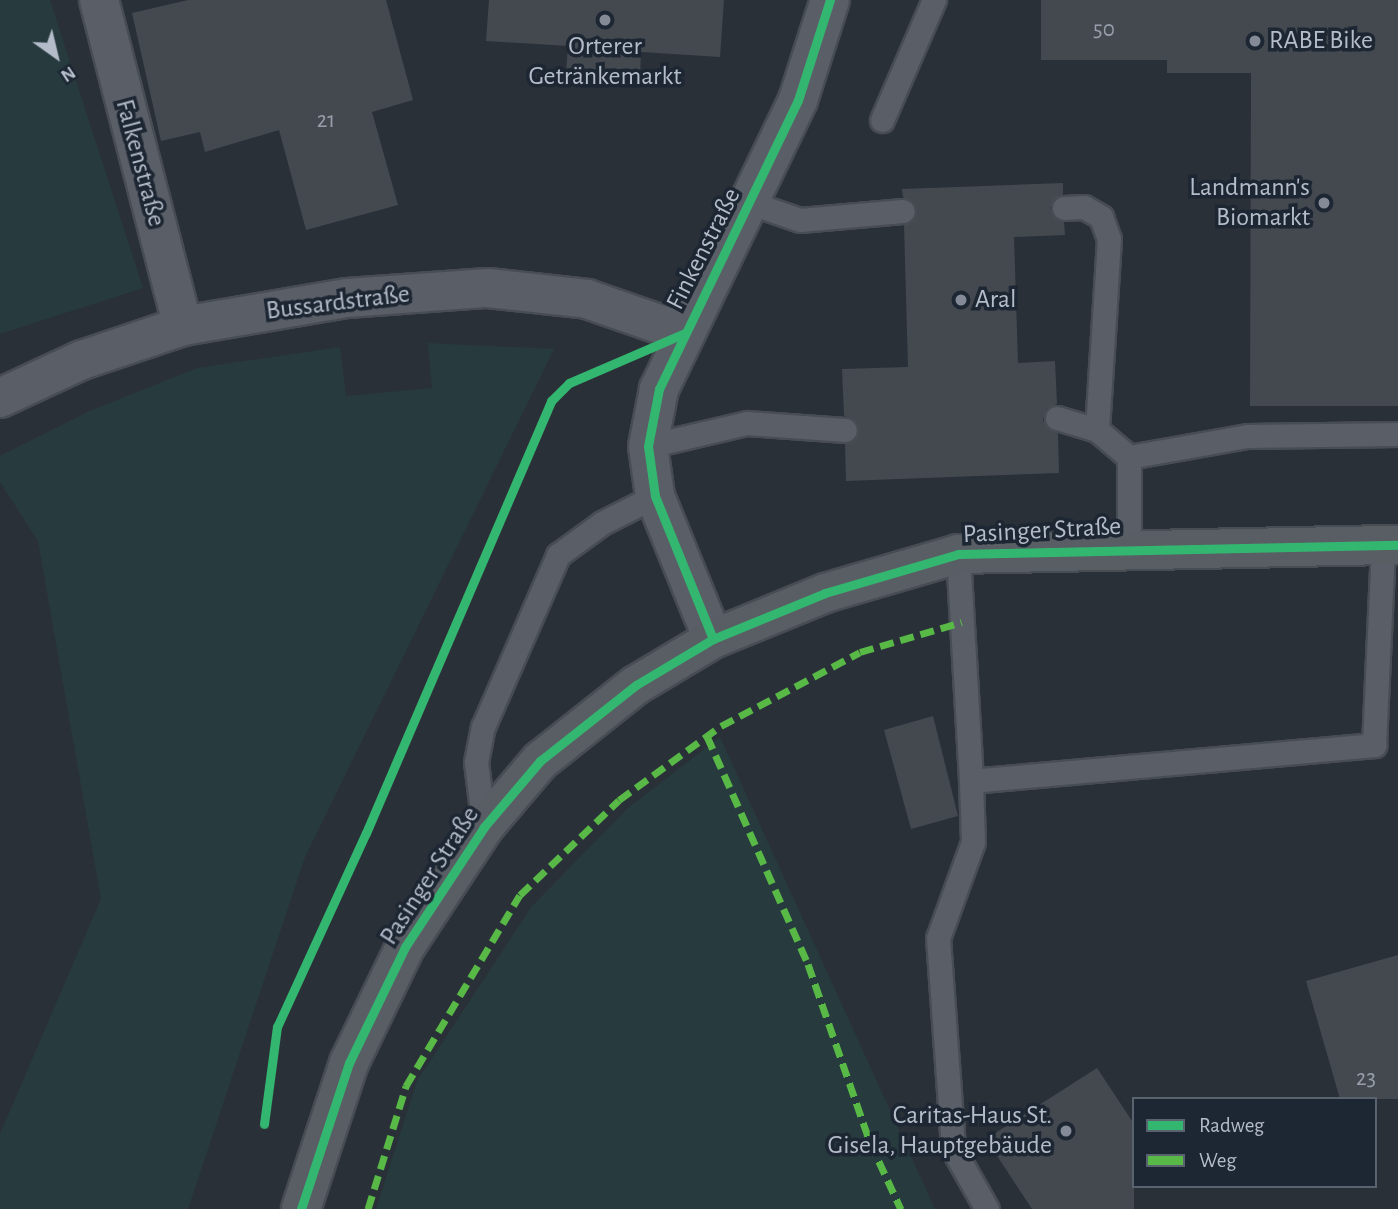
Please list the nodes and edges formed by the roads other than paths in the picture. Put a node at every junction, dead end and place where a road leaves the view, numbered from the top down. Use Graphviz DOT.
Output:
graph roads {
  1 [pos="99,0"];
  2 [pos="830,0"];
  3 [pos="934,0"];
  4 [pos="882,120"];
  5 [pos="751,203"];
  6 [pos="1064,208"];
  7 [pos="903,211"];
  8 [pos="183,326"];
  9 [pos="685,333"];
  10 [pos="0,398"];
  11 [pos="1057,418"];
  12 [pos="845,430"];
  13 [pos="1097,430"];
  14 [pos="1398,434"];
  15 [pos="648,446"];
  16 [pos="1129,457"];
  17 [pos="655,496"];
  18 [pos="1391,546"];
  19 [pos="1129,548"];
  20 [pos="958,554"];
  21 [pos="713,639"];
  22 [pos="971,781"];
  23 [pos="484,827"];
  24 [pos="301,1209"];
  25 [pos="987,1209"];
  1 -- 8 [label="street, Falkenstraße"];
  2 -- 5 [label="street, Finkenstraße"];
  3 -- 4 [label="lane"];
  5 -- 7 [label="lane"];
  5 -- 9 [label="street, Finkenstraße"];
  6 -- 13 [label="lane"];
  8 -- 9 [label="street, Bussardstraße"];
  8 -- 10 [label="street, Bussardstraße"];
  9 -- 15 [label="street, Finkenstraße"];
  11 -- 13 [label="lane"];
  12 -- 15 [label="lane"];
  13 -- 16 [label="lane"];
  14 -- 16 [label="lane"];
  15 -- 17 [label="street, Finkenstraße"];
  16 -- 19 [label="lane"];
  17 -- 21 [label="street, Finkenstraße"];
  17 -- 23 [label="lane"];
  18 -- 19 [label="main road, Pasinger Straße"];
  18 -- 22 [label="lane"];
  19 -- 20 [label="main road, Pasinger Straße"];
  20 -- 21 [label="main road, Pasinger Straße"];
  20 -- 22 [label="lane"];
  21 -- 23 [label="main road, Pasinger Straße"];
  22 -- 25 [label="lane"];
  23 -- 24 [label="main road, Pasinger Straße"];
}
